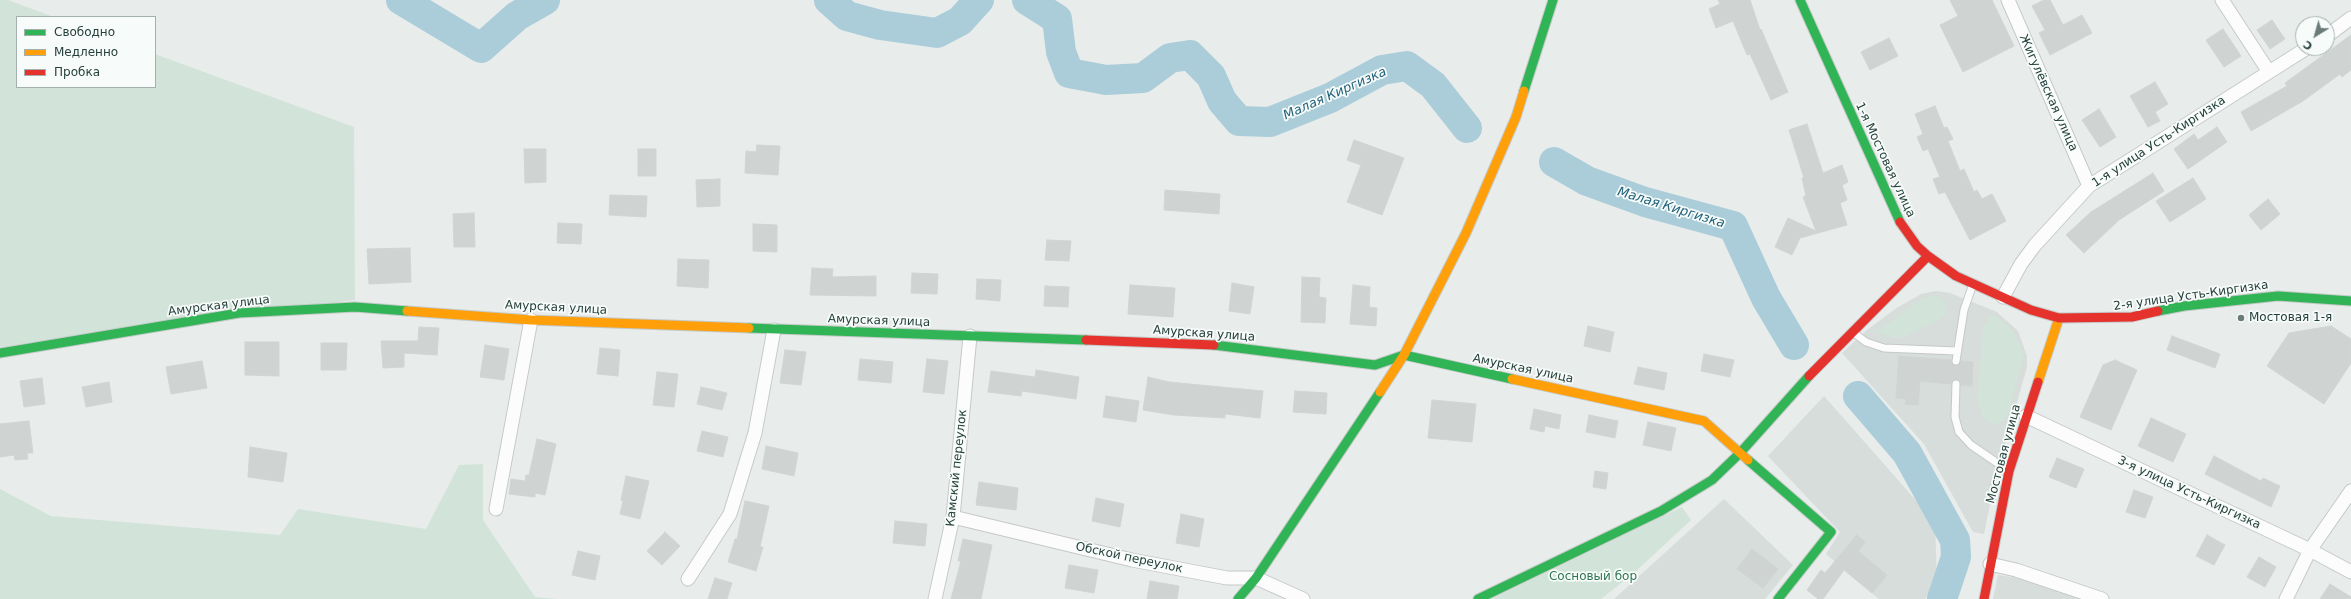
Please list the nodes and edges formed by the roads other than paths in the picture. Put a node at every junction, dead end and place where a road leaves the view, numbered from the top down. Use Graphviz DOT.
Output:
graph roads {
  1 [pos="1554,0"];
  2 [pos="1800,0"];
  3 [pos="2008,0"];
  4 [pos="2222,0"];
  5 [pos="2351,18"];
  6 [pos="2335,30"];
  7 [pos="2295,56"];
  8 [pos="2269,72"];
  9 [pos="2089,186"];
  10 [pos="1928,256"];
  11 [pos="1973,284"];
  12 [pos="2003,297"];
  13 [pos="2351,301"];
  14 [pos="2059,318"];
  15 [pos="531,320"];
  16 [pos="774,330"];
  17 [pos="1852,332"];
  18 [pos="970,336"];
  19 [pos="1957,351"];
  20 [pos="0,353"];
  21 [pos="1404,355"];
  22 [pos="1956,361"];
  23 [pos="1956,384"];
  24 [pos="2026,416"];
  25 [pos="1740,452"];
  26 [pos="2009,471"];
  27 [pos="2351,491"];
  28 [pos="496,509"];
  29 [pos="953,517"];
  30 [pos="2310,550"];
  31 [pos="1990,564"];
  32 [pos="2351,572"];
  33 [pos="1256,578"];
  34 [pos="688,579"];
  35 [pos="935,599"];
  36 [pos="1238,599"];
  37 [pos="1303,599"];
  38 [pos="1478,599"];
  39 [pos="1778,599"];
  40 [pos="1984,599"];
  41 [pos="2102,599"];
  42 [pos="2286,599"];
  1 -- 21 [label="street"];
  2 -- 10 [label="street, 1-я Мостовая улица"];
  3 -- 9 [label="street, Жигулёвская улица"];
  4 -- 8 [label="street"];
  5 -- 6 [label="street"];
  7 -- 8 [label="street, 1-я улица Усть-Киргизка"];
  8 -- 9 [label="street, 1-я улица Усть-Киргизка"];
  9 -- 12 [label="street, 1-я улица Усть-Киргизка"];
  10 -- 11 [label="street, 1-я Мостовая улица"];
  10 -- 17 [label="street"];
  11 -- 12 [label="street, 1-я Мостовая улица"];
  11 -- 19 [label="lane"];
  12 -- 14 [label="street, 1-я Мостовая улица"];
  13 -- 14 [label="street, 2-я улица Усть-Киргизка"];
  14 -- 24 [label="street, Мостовая улица"];
  15 -- 16 [label="street, Амурская улица"];
  15 -- 20 [label="street, Амурская улица"];
  15 -- 28 [label="street"];
  16 -- 18 [label="street, Амурская улица"];
  16 -- 34 [label="street"];
  17 -- 19 [label="lane"];
  17 -- 25 [label="street"];
  18 -- 21 [label="street, Амурская улица"];
  18 -- 29 [label="street, Камский переулок"];
  19 -- 22 [label="lane"];
  21 -- 25 [label="street, Амурская улица"];
  21 -- 33 [label="street"];
  23 -- 26 [label="lane"];
  24 -- 26 [label="street, Мостовая улица"];
  24 -- 30 [label="street, 3-я улица Усть-Киргизка"];
  25 -- 38 [label="street"];
  25 -- 39 [label="street, Амурская улица"];
  26 -- 31 [label="street, Мостовая улица"];
  27 -- 30 [label="street"];
  29 -- 33 [label="street, Обской переулок"];
  29 -- 35 [label="street, Камский переулок"];
  30 -- 32 [label="street, 3-я улица Усть-Киргизка"];
  30 -- 42 [label="street"];
  31 -- 40 [label="street, Мостовая улица"];
  31 -- 41 [label="street"];
  33 -- 36 [label="street"];
  33 -- 37 [label="street, Обской переулок"];
}
